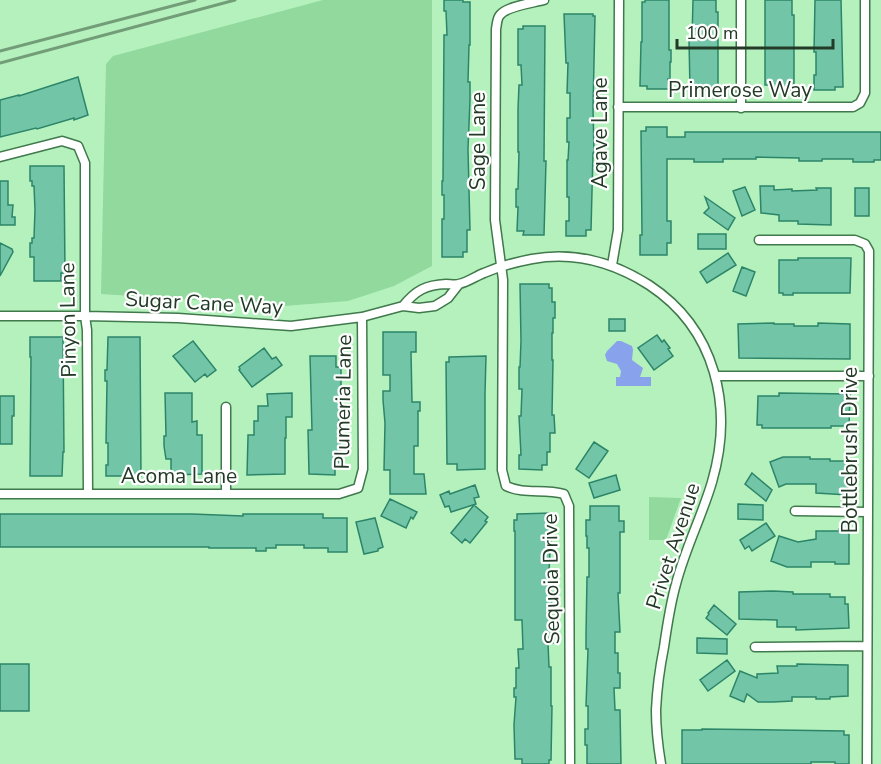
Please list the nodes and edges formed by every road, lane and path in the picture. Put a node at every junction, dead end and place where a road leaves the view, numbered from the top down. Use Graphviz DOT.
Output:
graph roads {
  1 [pos="544,0"];
  2 [pos="619,0"];
  3 [pos="741,0"];
  4 [pos="865,0"];
  5 [pos="618,107"];
  6 [pos="741,108"];
  7 [pos="0,157"];
  8 [pos="759,240"];
  9 [pos="612,265"];
  10 [pos="502,266"];
  11 [pos="459,284"];
  12 [pos="403,306"];
  13 [pos="0,316"];
  14 [pos="85,316"];
  15 [pos="362,317"];
  16 [pos="716,376"];
  17 [pos="869,376"];
  18 [pos="226,407"];
  19 [pos="358,488"];
  20 [pos="0,494"];
  21 [pos="87,494"];
  22 [pos="226,494"];
  23 [pos="795,511"];
  24 [pos="868,512"];
  25 [pos="867,646"];
  26 [pos="755,647"];
  27 [pos="570,764"];
  28 [pos="661,764"];
  29 [pos="867,764"];
  1 -- 10 [label="street, Sage Lane"];
  2 -- 5 [label="street, Agave Lane"];
  3 -- 6 [label="street"];
  4 -- 6 [label="street, Primerose Way"];
  5 -- 6 [label="street, Primerose Way"];
  5 -- 9 [label="street, Agave Lane"];
  7 -- 14 [label="street, Pinyon Lane"];
  8 -- 17 [label="street, Bottlebrush Drive"];
  9 -- 10 [label="street, Sugar Cane Way"];
  9 -- 16 [label="street, Sugar Cane Way"];
  10 -- 11 [label="street, Sugar Cane Way"];
  10 -- 27 [label="street, Sequoia Drive"];
  11 -- 12 [label="street, Sugar Cane Way"];
  11 -- 12 [label="street, Sugar Cane Way"];
  12 -- 15 [label="street, Sugar Cane Way"];
  13 -- 14 [label="street, Sugar Cane Way"];
  14 -- 15 [label="street, Sugar Cane Way"];
  14 -- 21 [label="street, Pinyon Lane"];
  15 -- 19 [label="street, Plumeria Lane"];
  16 -- 17 [label="street"];
  16 -- 28 [label="street, Privet Avenue"];
  17 -- 24 [label="street, Bottlebrush Drive"];
  18 -- 22 [label="street"];
  19 -- 22 [label="street, Acoma Lane"];
  20 -- 21 [label="street, Acoma Lane"];
  21 -- 22 [label="street, Acoma Lane"];
  23 -- 24 [label="street"];
  24 -- 25 [label="street, Bottlebrush Drive"];
  25 -- 26 [label="street"];
  25 -- 29 [label="street, Bottlebrush Drive"];
}
